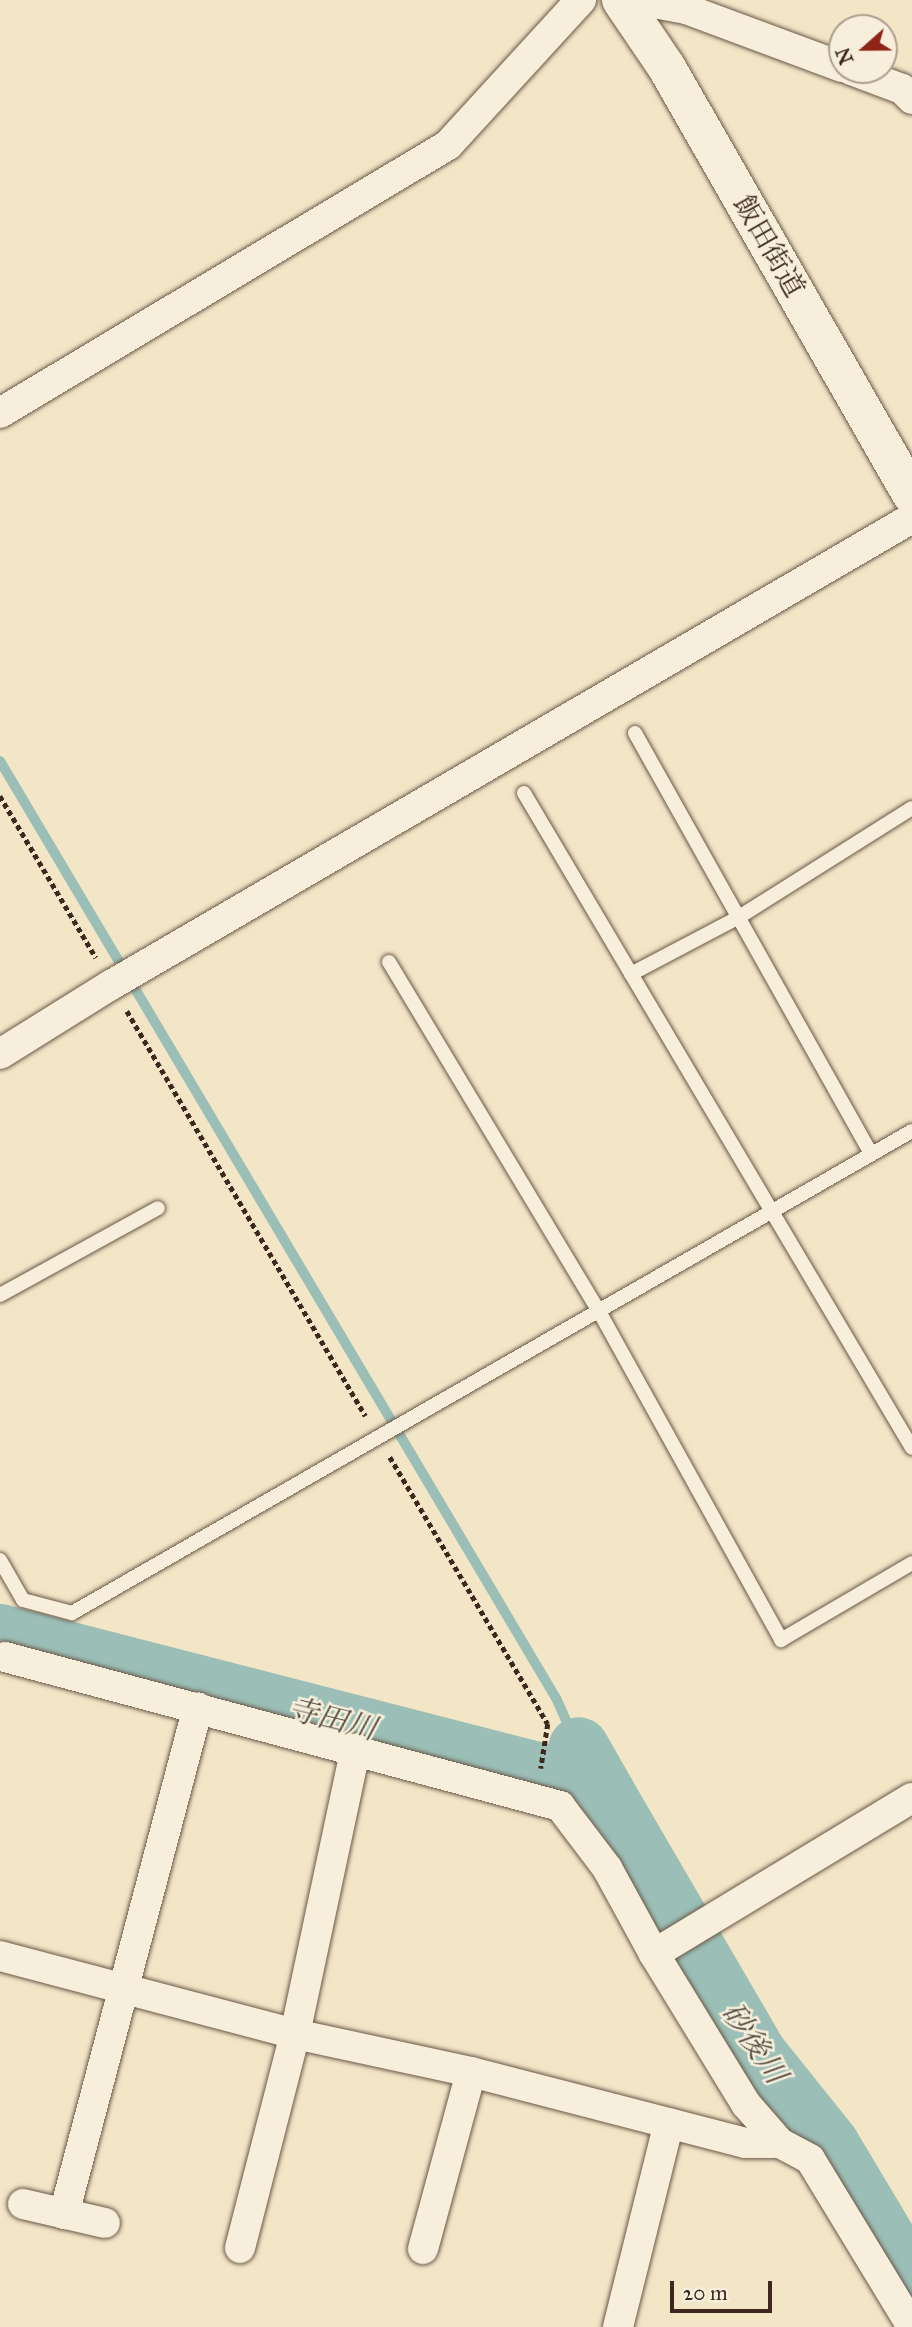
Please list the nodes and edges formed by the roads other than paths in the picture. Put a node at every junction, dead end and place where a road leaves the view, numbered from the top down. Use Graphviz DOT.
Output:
graph roads {
  1 [pos="580,0"];
  2 [pos="621,0"];
  3 [pos="638,0"];
  4 [pos="828,62"];
  5 [pos="889,84"];
  6 [pos="912,99"];
  7 [pos="0,413"];
  8 [pos="912,495"];
  9 [pos="912,518"];
  10 [pos="635,733"];
  11 [pos="524,793"];
  12 [pos="912,808"];
  13 [pos="739,917"];
  14 [pos="389,961"];
  15 [pos="631,974"];
  16 [pos="0,1054"];
  17 [pos="912,1131"];
  18 [pos="871,1154"];
  19 [pos="158,1208"];
  20 [pos="772,1212"];
  21 [pos="0,1295"];
  22 [pos="600,1313"];
  23 [pos="912,1448"];
  24 [pos="0,1560"];
  25 [pos="912,1563"];
  26 [pos="5,1657"];
  27 [pos="198,1707"];
  28 [pos="356,1748"];
  29 [pos="912,1798"];
  30 [pos="661,1948"];
  31 [pos="0,1956"];
  32 [pos="125,1986"];
  33 [pos="295,2034"];
  34 [pos="471,2072"];
  35 [pos="669,2123"];
  36 [pos="780,2143"];
  37 [pos="23,2204"];
  38 [pos="64,2214"];
  39 [pos="105,2223"];
  40 [pos="240,2248"];
  41 [pos="423,2249"];
  42 [pos="618,2327"];
  43 [pos="912,2327"];
  1 -- 7 [label="street"];
  2 -- 8 [label="main road, 飯田街道"];
  3 -- 4 [label="street"];
  5 -- 6 [label="street"];
  9 -- 16 [label="street"];
  10 -- 13 [label="lane"];
  11 -- 15 [label="lane"];
  12 -- 13 [label="lane"];
  13 -- 15 [label="lane"];
  13 -- 18 [label="lane"];
  14 -- 22 [label="lane"];
  15 -- 20 [label="lane"];
  17 -- 18 [label="lane"];
  18 -- 20 [label="lane"];
  19 -- 21 [label="lane"];
  20 -- 22 [label="lane"];
  20 -- 23 [label="lane"];
  22 -- 24 [label="lane"];
  22 -- 25 [label="lane"];
  26 -- 27 [label="street"];
  27 -- 28 [label="street"];
  27 -- 32 [label="street"];
  28 -- 30 [label="street"];
  28 -- 33 [label="street"];
  29 -- 30 [label="street"];
  30 -- 36 [label="street"];
  31 -- 32 [label="street"];
  32 -- 33 [label="street"];
  32 -- 38 [label="street"];
  33 -- 34 [label="street"];
  33 -- 40 [label="street"];
  34 -- 35 [label="street"];
  34 -- 41 [label="street"];
  35 -- 36 [label="street"];
  35 -- 42 [label="street"];
  36 -- 43 [label="street"];
  37 -- 38 [label="street"];
  38 -- 39 [label="street"];
}
